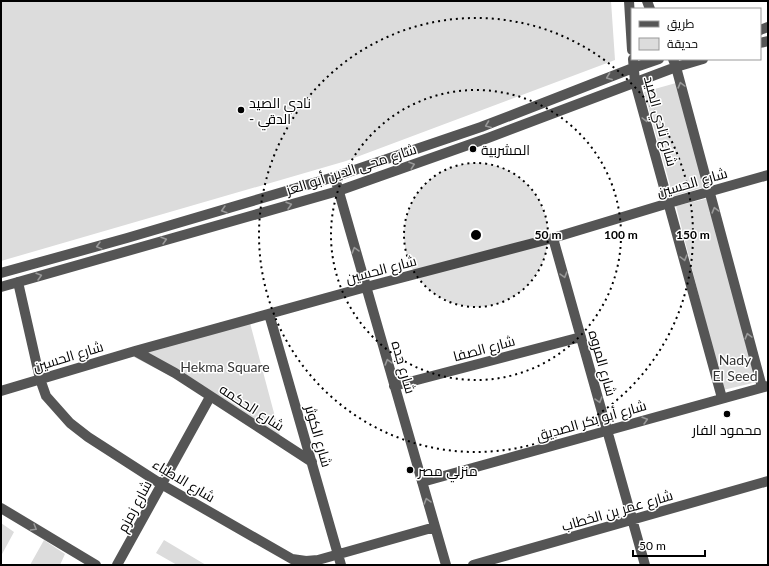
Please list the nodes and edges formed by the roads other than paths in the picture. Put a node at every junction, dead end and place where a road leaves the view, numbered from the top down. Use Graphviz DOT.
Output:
graph roads {
  1 [pos="629,1"];
  2 [pos="631,34"];
  3 [pos="652,60"];
  4 [pos="696,60"];
  5 [pos="633,63"];
  6 [pos="674,63"];
  7 [pos="635,82"];
  8 [pos="768,175"];
  9 [pos="334,177"];
  10 [pos="338,191"];
  11 [pos="710,191"];
  12 [pos="669,203"];
  13 [pos="553,238"];
  14 [pos="1,273"];
  15 [pos="18,282"];
  16 [pos="1,287"];
  17 [pos="366,287"];
  18 [pos="269,314"];
  19 [pos="581,337"];
  20 [pos="135,351"];
  21 [pos="40,379"];
  22 [pos="394,386"];
  23 [pos="765,386"];
  24 [pos="1,391"];
  25 [pos="210,397"];
  26 [pos="722,398"];
  27 [pos="607,430"];
  28 [pos="312,462"];
  29 [pos="422,482"];
  30 [pos="768,482"];
  31 [pos="161,484"];
  32 [pos="1,508"];
  33 [pos="633,520"];
  34 [pos="435,526"];
  35 [pos="339,554"];
  36 [pos="96,565"];
  37 [pos="118,565"];
  38 [pos="341,565"];
  39 [pos="446,565"];
  40 [pos="473,565"];
  41 [pos="645,565"];
  1 -- 2 [label="street"];
  3 -- 5 [label="street, شارع محى الدين أبو العز"];
  4 -- 6 [label="street, شارع محى الدين أبو العز"];
  5 -- 7 [label="street, شارع نادي الصيد"];
  5 -- 9 [label="street, شارع محى الدين أبو العز, one-way"];
  6 -- 7 [label="street, شارع محى الدين أبو العز"];
  11 -- 6 [label="street, شارع نادي الصيد, one-way"];
  10 -- 7 [label="street, شارع محى الدين أبو العز, one-way"];
  7 -- 12 [label="street, شارع نادي الصيد, one-way"];
  8 -- 11 [label="street, شارع الحسين"];
  9 -- 10 [label="street, شارع جده"];
  9 -- 14 [label="street, شارع محى الدين أبو العز, one-way"];
  15 -- 10 [label="street, شارع محى الدين أبو العز, one-way"];
  17 -- 10 [label="street, شارع جده, one-way"];
  11 -- 12 [label="street, شارع الحسين"];
  23 -- 11 [label="street, شارع نادي الصيد, one-way"];
  12 -- 13 [label="street, شارع الحسين"];
  12 -- 26 [label="street, شارع نادي الصيد, one-way"];
  13 -- 17 [label="street, شارع الحسين"];
  13 -- 19 [label="street, شارع المروه, one-way"];
  15 -- 16 [label="street, شارع محى الدين أبو العز"];
  15 -- 21 [label="street, شارع الاطباء"];
  17 -- 18 [label="street, شارع الحسين"];
  22 -- 17 [label="street, شارع جده, one-way"];
  18 -- 20 [label="street, شارع الحسين"];
  18 -- 28 [label="street, شارع الكوثر"];
  19 -- 22 [label="street, شارع الصفا"];
  19 -- 27 [label="street, شارع المروه, one-way"];
  20 -- 21 [label="street, شارع الحسين"];
  20 -- 25 [label="street, شارع الحكمه"];
  21 -- 24 [label="street, شارع الحسين"];
  21 -- 31 [label="street, شارع الاطباء"];
  22 -- 29 [label="street, شارع جده"];
  23 -- 26 [label="street, شارع أبو بكر الصديق"];
  25 -- 28 [label="street, شارع الحكمه"];
  25 -- 31 [label="street, شارع زمزم"];
  27 -- 26 [label="street, شارع أبو بكر الصديق, one-way"];
  27 -- 29 [label="street, شارع أبو بكر الصديق"];
  27 -- 33 [label="street, شارع المروه"];
  28 -- 35 [label="street, شارع الكوثر"];
  34 -- 29 [label="street, شارع جده, one-way"];
  30 -- 33 [label="street, شارع عمر بن الخطاب"];
  31 -- 35 [label="street, شارع الاطباء"];
  31 -- 37 [label="street, شارع زمزم"];
  32 -- 36 [label="street, one-way"];
  33 -- 40 [label="street, شارع عمر بن الخطاب"];
  33 -- 41 [label="street, شارع المروه"];
  34 -- 35 [label="street, شارع الاطباء"];
  34 -- 39 [label="street, شارع جده"];
  35 -- 38 [label="street, شارع الكوثر"];
}
